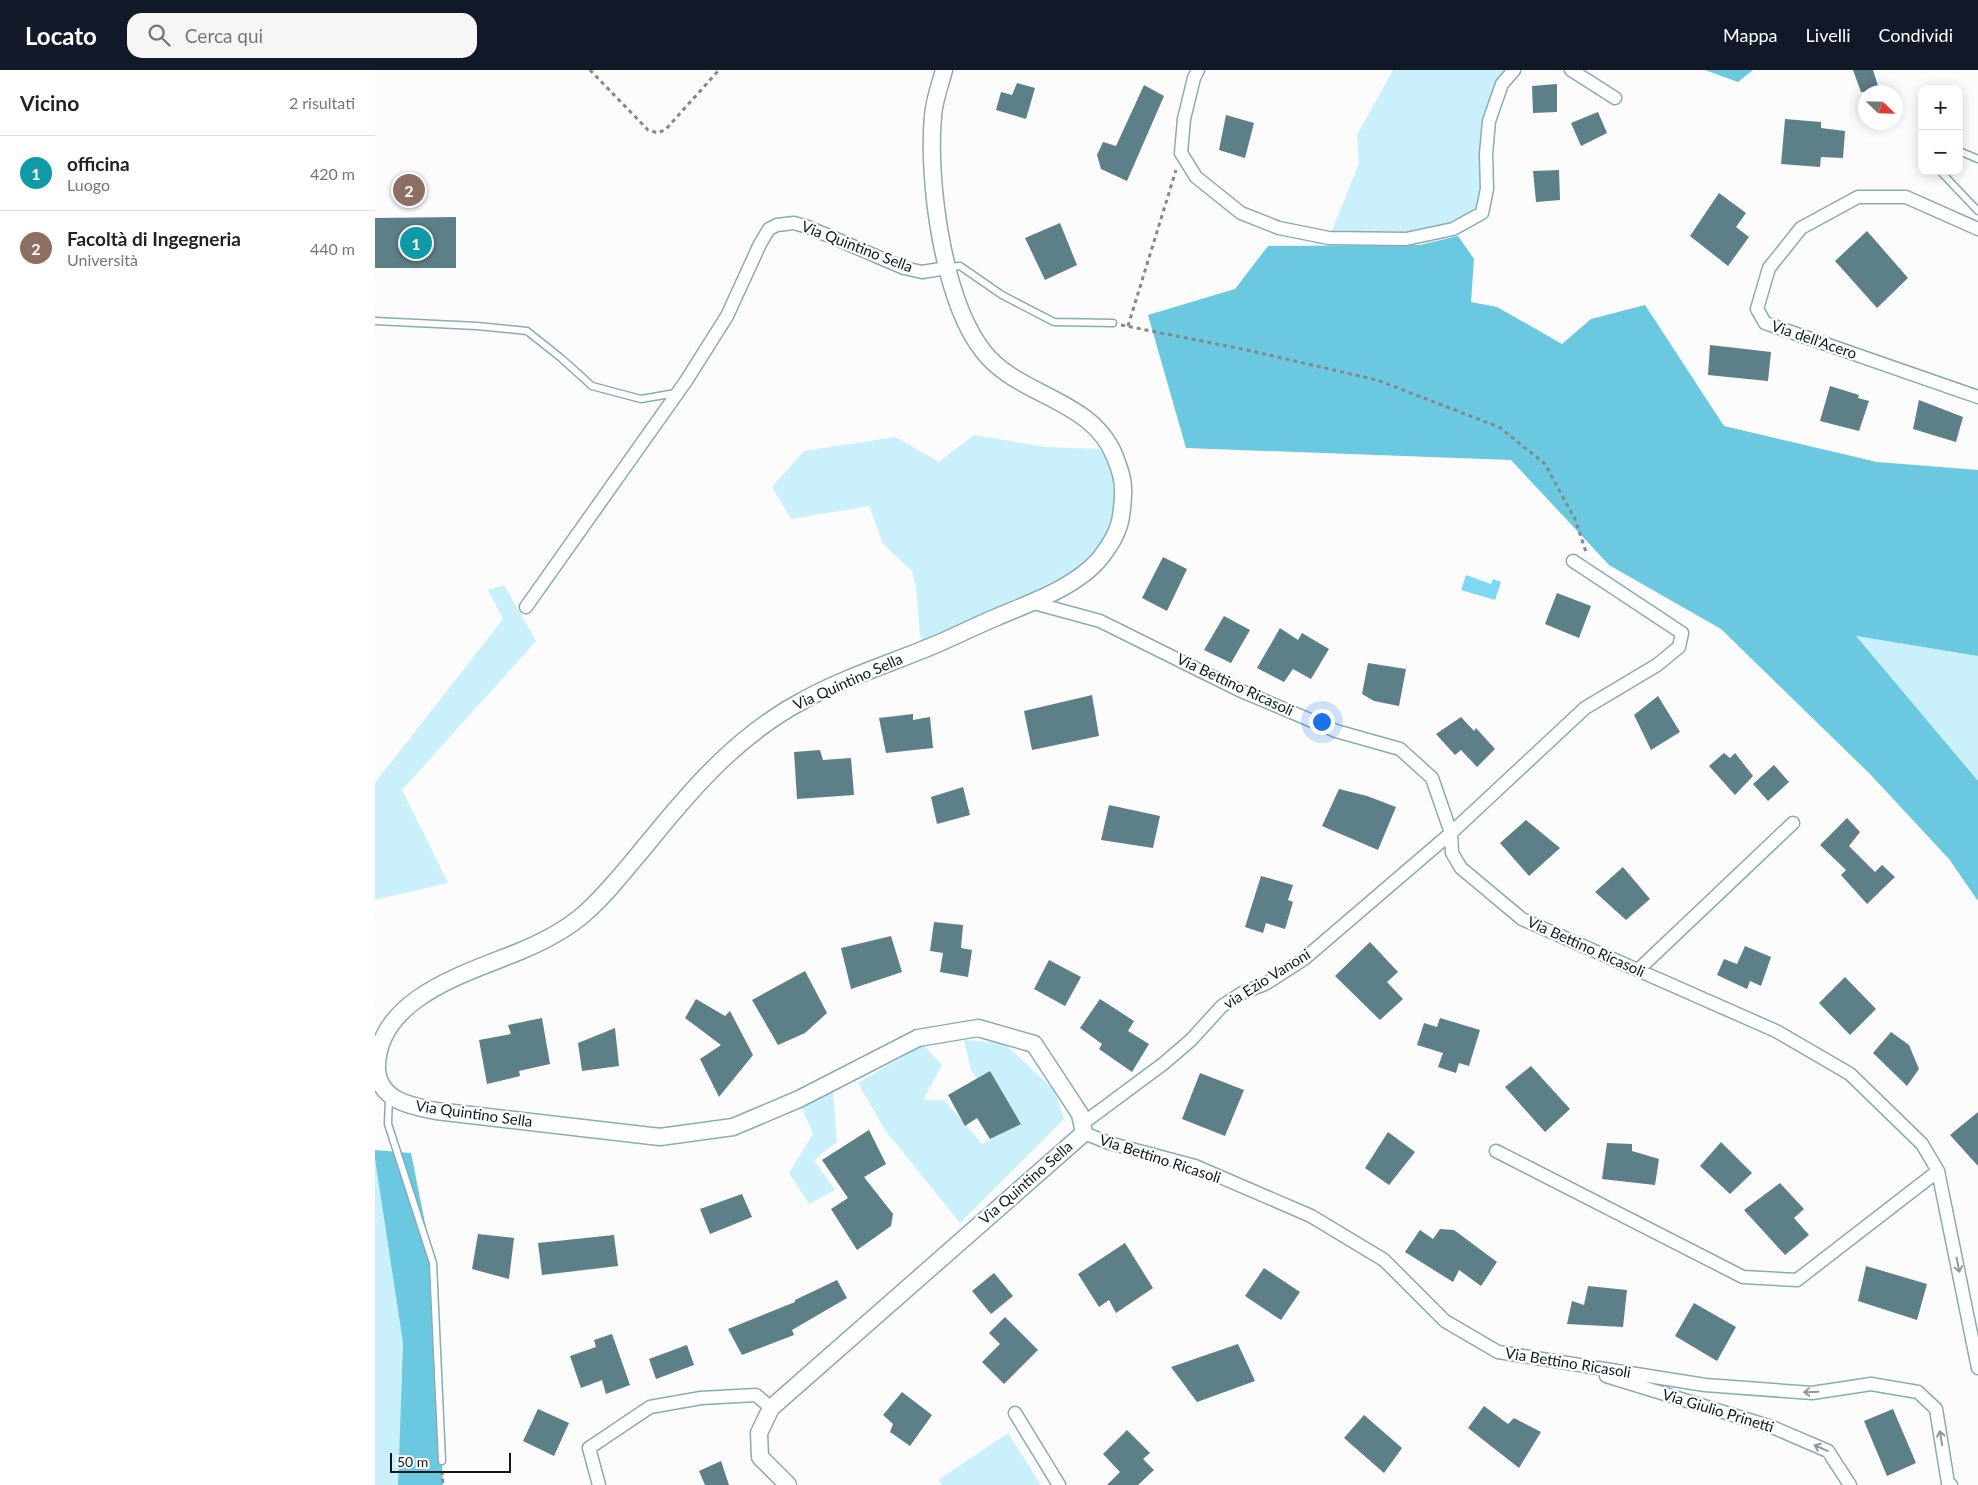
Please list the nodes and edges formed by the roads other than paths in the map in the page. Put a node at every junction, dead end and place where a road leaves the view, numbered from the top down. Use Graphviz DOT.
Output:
graph roads {
  1 [pos="944,70"];
  2 [pos="1198,70"];
  3 [pos="1514,70"];
  4 [pos="1571,70"];
  5 [pos="1615,98"];
  6 [pos="1963,153"];
  7 [pos="1978,159"];
  8 [pos="1944,175"];
  9 [pos="1978,211"];
  10 [pos="1978,229"];
  11 [pos="947,268"];
  12 [pos="375,321"];
  13 [pos="1113,324"];
  14 [pos="677,393"];
  15 [pos="1978,397"];
  16 [pos="1573,561"];
  17 [pos="1031,602"];
  18 [pos="526,607"];
  19 [pos="1793,823"];
  20 [pos="1451,833"];
  21 [pos="1638,970"];
  22 [pos="389,1096"];
  23 [pos="1083,1128"];
  24 [pos="1495,1151"];
  25 [pos="1938,1171"];
  26 [pos="1568,1363"];
  27 [pos="1978,1368"];
  28 [pos="771,1408"];
  29 [pos="1015,1413"];
  30 [pos="441,1461"];
  31 [pos="599,1485"];
  32 [pos="788,1485"];
  33 [pos="1059,1485"];
  34 [pos="1850,1485"];
  35 [pos="1951,1485"];
  1 -- 11 [label="street, Via Quintino Sella"];
  2 -- 3 [label="street"];
  4 -- 5 [label="street"];
  6 -- 7 [label="lane"];
  8 -- 9 [label="lane"];
  10 -- 15 [label="street, Via dell'Acero"];
  11 -- 13 [label="lane"];
  11 -- 14 [label="street, Via Quintino Sella"];
  11 -- 17 [label="street, Via Quintino Sella"];
  12 -- 14 [label="lane"];
  14 -- 18 [label="street, Via Quintino Sella"];
  16 -- 20 [label="street, via Ezio Vanoni"];
  17 -- 20 [label="street, Via Bettino Ricasoli"];
  17 -- 22 [label="street, Via Quintino Sella"];
  19 -- 21 [label="street"];
  20 -- 21 [label="street, Via Bettino Ricasoli"];
  20 -- 23 [label="street, via Ezio Vanoni"];
  21 -- 25 [label="street, Via Bettino Ricasoli"];
  22 -- 23 [label="street, Via Quintino Sella"];
  22 -- 30 [label="lane"];
  23 -- 26 [label="street, Via Bettino Ricasoli"];
  23 -- 28 [label="street, Via Quintino Sella"];
  24 -- 25 [label="street"];
  25 -- 27 [label="street, Via Bettino Ricasoli, one-way"];
  34 -- 26 [label="street, Via Giulio Prinetti, one-way"];
  35 -- 26 [label="street, Via Bettino Ricasoli, one-way"];
  28 -- 31 [label="street"];
  28 -- 32 [label="street, Via Quintino Sella"];
  29 -- 33 [label="street"];
}
